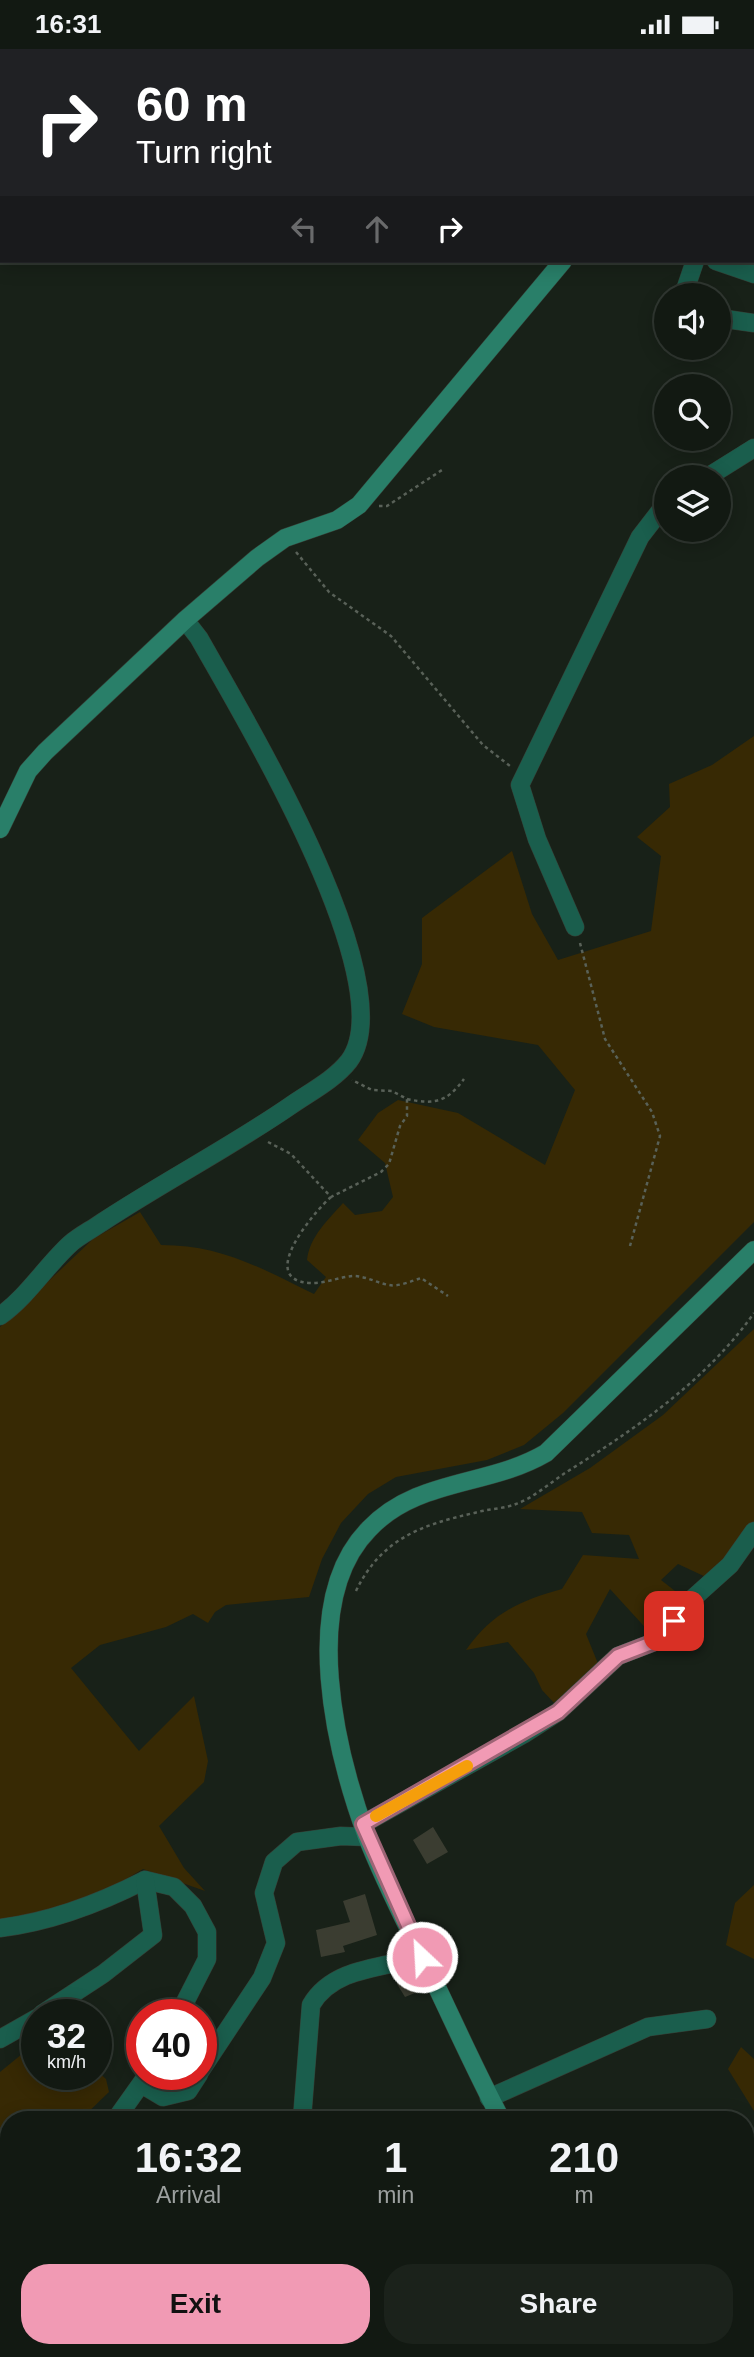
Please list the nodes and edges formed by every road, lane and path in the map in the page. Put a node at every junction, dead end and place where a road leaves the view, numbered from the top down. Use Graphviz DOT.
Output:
graph roads {
  1 [pos="562,263"];
  2 [pos="694,263"];
  3 [pos="724,263"];
  4 [pos="747,269"];
  5 [pos="687,283"];
  6 [pos="731,320"];
  7 [pos="754,323"];
  8 [pos="754,448"];
  9 [pos="727,465"];
  10 [pos="442,470"];
  11 [pos="359,505"];
  12 [pos="654,519"];
  13 [pos="285,538"];
  14 [pos="185,620"];
  15 [pos="524,777"];
  16 [pos="0,829"];
  17 [pos="575,927"];
  18 [pos="341,1070"];
  19 [pos="464,1079"];
  20 [pos="407,1099"];
  21 [pos="257,1129"];
  22 [pos="331,1197"];
  23 [pos="629,1246"];
  24 [pos="754,1250"];
  25 [pos="448,1296"];
  26 [pos="754,1313"];
  27 [pos="0,1316"];
  28 [pos="754,1531"];
  29 [pos="355,1592"];
  30 [pos="365,1830"];
  31 [pos="145,1880"];
  32 [pos="0,1928"];
  33 [pos="422,1957"];
  34 [pos="65,1999"];
  35 [pos="186,1999"];
  36 [pos="707,2019"];
  37 [pos="21,2027"];
  38 [pos="0,2039"];
  39 [pos="217,2046"];
  40 [pos="138,2090"];
  41 [pos="156,2090"];
  42 [pos="189,2090"];
  43 [pos="489,2098"];
  44 [pos="122,2111"];
  45 [pos="304,2111"];
  46 [pos="496,2111"];
  1 -- 11 [label="street"];
  2 -- 5 [label="street"];
  3 -- 4 [label="street"];
  6 -- 7 [label="street"];
  8 -- 9 [label="street"];
  10 -- 11 [label="path"];
  11 -- 13 [label="street"];
  12 -- 15 [label="street"];
  13 -- 14 [label="street"];
  13 -- 15 [label="path"];
  14 -- 16 [label="street"];
  14 -- 18 [label="street"];
  15 -- 17 [label="street"];
  17 -- 23 [label="path"];
  18 -- 20 [label="path"];
  18 -- 21 [label="street"];
  19 -- 20 [label="path"];
  20 -- 22 [label="path"];
  21 -- 22 [label="path"];
  21 -- 27 [label="street"];
  22 -- 25 [label="path"];
  24 -- 30 [label="street"];
  26 -- 29 [label="path"];
  28 -- 30 [label="street"];
  30 -- 33 [label="street"];
  30 -- 39 [label="street"];
  31 -- 32 [label="street"];
  31 -- 34 [label="street"];
  31 -- 35 [label="street"];
  33 -- 43 [label="street"];
  33 -- 45 [label="street"];
  36 -- 43 [label="street"];
  37 -- 38 [label="street"];
  40 -- 44 [label="street"];
  41 -- 42 [label="street"];
  43 -- 46 [label="street"];
}
